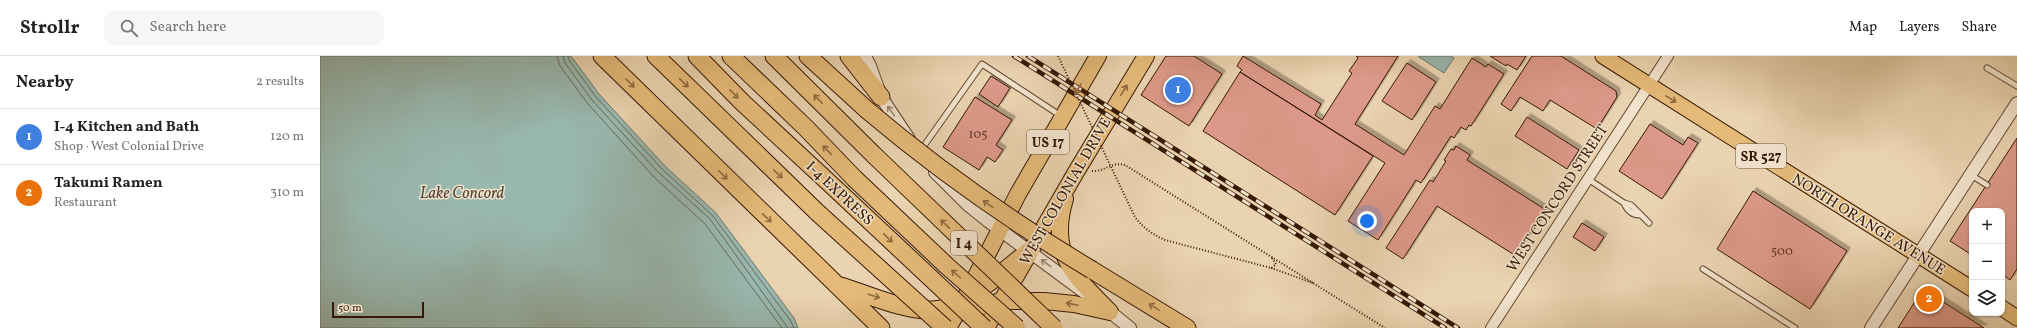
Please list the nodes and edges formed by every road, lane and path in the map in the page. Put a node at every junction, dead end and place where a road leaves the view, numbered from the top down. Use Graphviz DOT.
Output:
graph roads {
  1 [pos="602,56"];
  2 [pos="656,56"];
  3 [pos="697,56"];
  4 [pos="731,56"];
  5 [pos="774,56"];
  6 [pos="808,56"];
  7 [pos="849,56"];
  8 [pos="865,56"];
  9 [pos="1058,56"];
  10 [pos="1098,56"];
  11 [pos="1146,56"];
  12 [pos="1603,56"];
  13 [pos="1668,56"];
  14 [pos="1987,68"];
  15 [pos="1649,85"];
  16 [pos="2017,86"];
  17 [pos="881,97"];
  18 [pos="2017,103"];
  19 [pos="1062,116"];
  20 [pos="918,154"];
  21 [pos="1097,171"];
  22 [pos="1076,172"];
  23 [pos="1970,175"];
  24 [pos="1588,180"];
  25 [pos="1986,185"];
  26 [pos="1649,222"];
  27 [pos="1000,229"];
  28 [pos="1259,249"];
  29 [pos="1029,251"];
  30 [pos="1918,256"];
  31 [pos="1271,268"];
  32 [pos="1702,268"];
  33 [pos="1313,283"];
  34 [pos="836,285"];
  35 [pos="1969,288"];
  36 [pos="1001,301"];
  37 [pos="961,307"];
  38 [pos="2005,310"];
  39 [pos="863,311"];
  40 [pos="1110,312"];
  41 [pos="2017,318"];
  42 [pos="871,328"];
  43 [pos="881,328"];
  44 [pos="945,328"];
  45 [pos="948,328"];
  46 [pos="985,328"];
  47 [pos="1017,328"];
  48 [pos="1054,328"];
  49 [pos="1130,328"];
  50 [pos="1186,328"];
  51 [pos="1385,328"];
  52 [pos="1491,328"];
  53 [pos="1795,328"];
  54 [pos="1871,328"];
  1 -- 34 [label="highway, one-way"];
  2 -- 44 [label="highway, one-way, bridge"];
  3 -- 46 [label="highway, I-4 EXPRESS, one-way, bridge"];
  47 -- 4 [label="highway, I-4 EXPRESS, one-way, bridge"];
  48 -- 5 [label="highway, I 4, one-way, bridge"];
  50 -- 6 [label="highway, one-way, bridge"];
  7 -- 17 [label="highway"];
  8 -- 17 [label="street"];
  9 -- 31 [label="path, bridge"];
  10 -- 19 [label="highway, US 17, one-way"];
  22 -- 11 [label="highway, WEST COLONIAL DRIVE / US 17, one-way"];
  12 -- 15 [label="main road, NORTH ORANGE AVENUE / SR 527"];
  13 -- 15 [label="street, WEST CONCORD STREET"];
  14 -- 16 [label="lane"];
  15 -- 24 [label="street, WEST CONCORD STREET"];
  15 -- 30 [label="main road, NORTH ORANGE AVENUE / SR 527, one-way"];
  20 -- 17 [label="street, one-way"];
  18 -- 23 [label="street"];
  19 -- 20 [label="lane"];
  19 -- 27 [label="highway, US 17"];
  20 -- 27 [label="street"];
  21 -- 28 [label="path"];
  22 -- 29 [label="highway, WEST COLONIAL DRIVE / US 17"];
  22 -- 40 [label="highway"];
  23 -- 25 [label="lane"];
  23 -- 30 [label="street"];
  24 -- 26 [label="lane"];
  24 -- 52 [label="street, WEST CONCORD STREET"];
  27 -- 29 [label="street"];
  27 -- 37 [label="highway, US 17"];
  28 -- 31 [label="path"];
  28 -- 33 [label="path"];
  29 -- 36 [label="highway, WEST COLONIAL DRIVE / US 17"];
  29 -- 37 [label="highway"];
  40 -- 29 [label="street, one-way"];
  30 -- 35 [label="main road, NORTH ORANGE AVENUE / SR 527"];
  30 -- 54 [label="street"];
  31 -- 33 [label="path"];
  32 -- 53 [label="lane"];
  33 -- 51 [label="path"];
  34 -- 37 [label="highway, one-way"];
  34 -- 39 [label="highway"];
  36 -- 37 [label="highway"];
  40 -- 36 [label="highway, one-way"];
  36 -- 46 [label="highway, WEST COLONIAL DRIVE / US 17"];
  37 -- 45 [label="highway, US 17"];
  38 -- 41 [label="main road"];
  39 -- 42 [label="highway"];
  39 -- 43 [label="highway"];
  40 -- 49 [label="street"];
}
